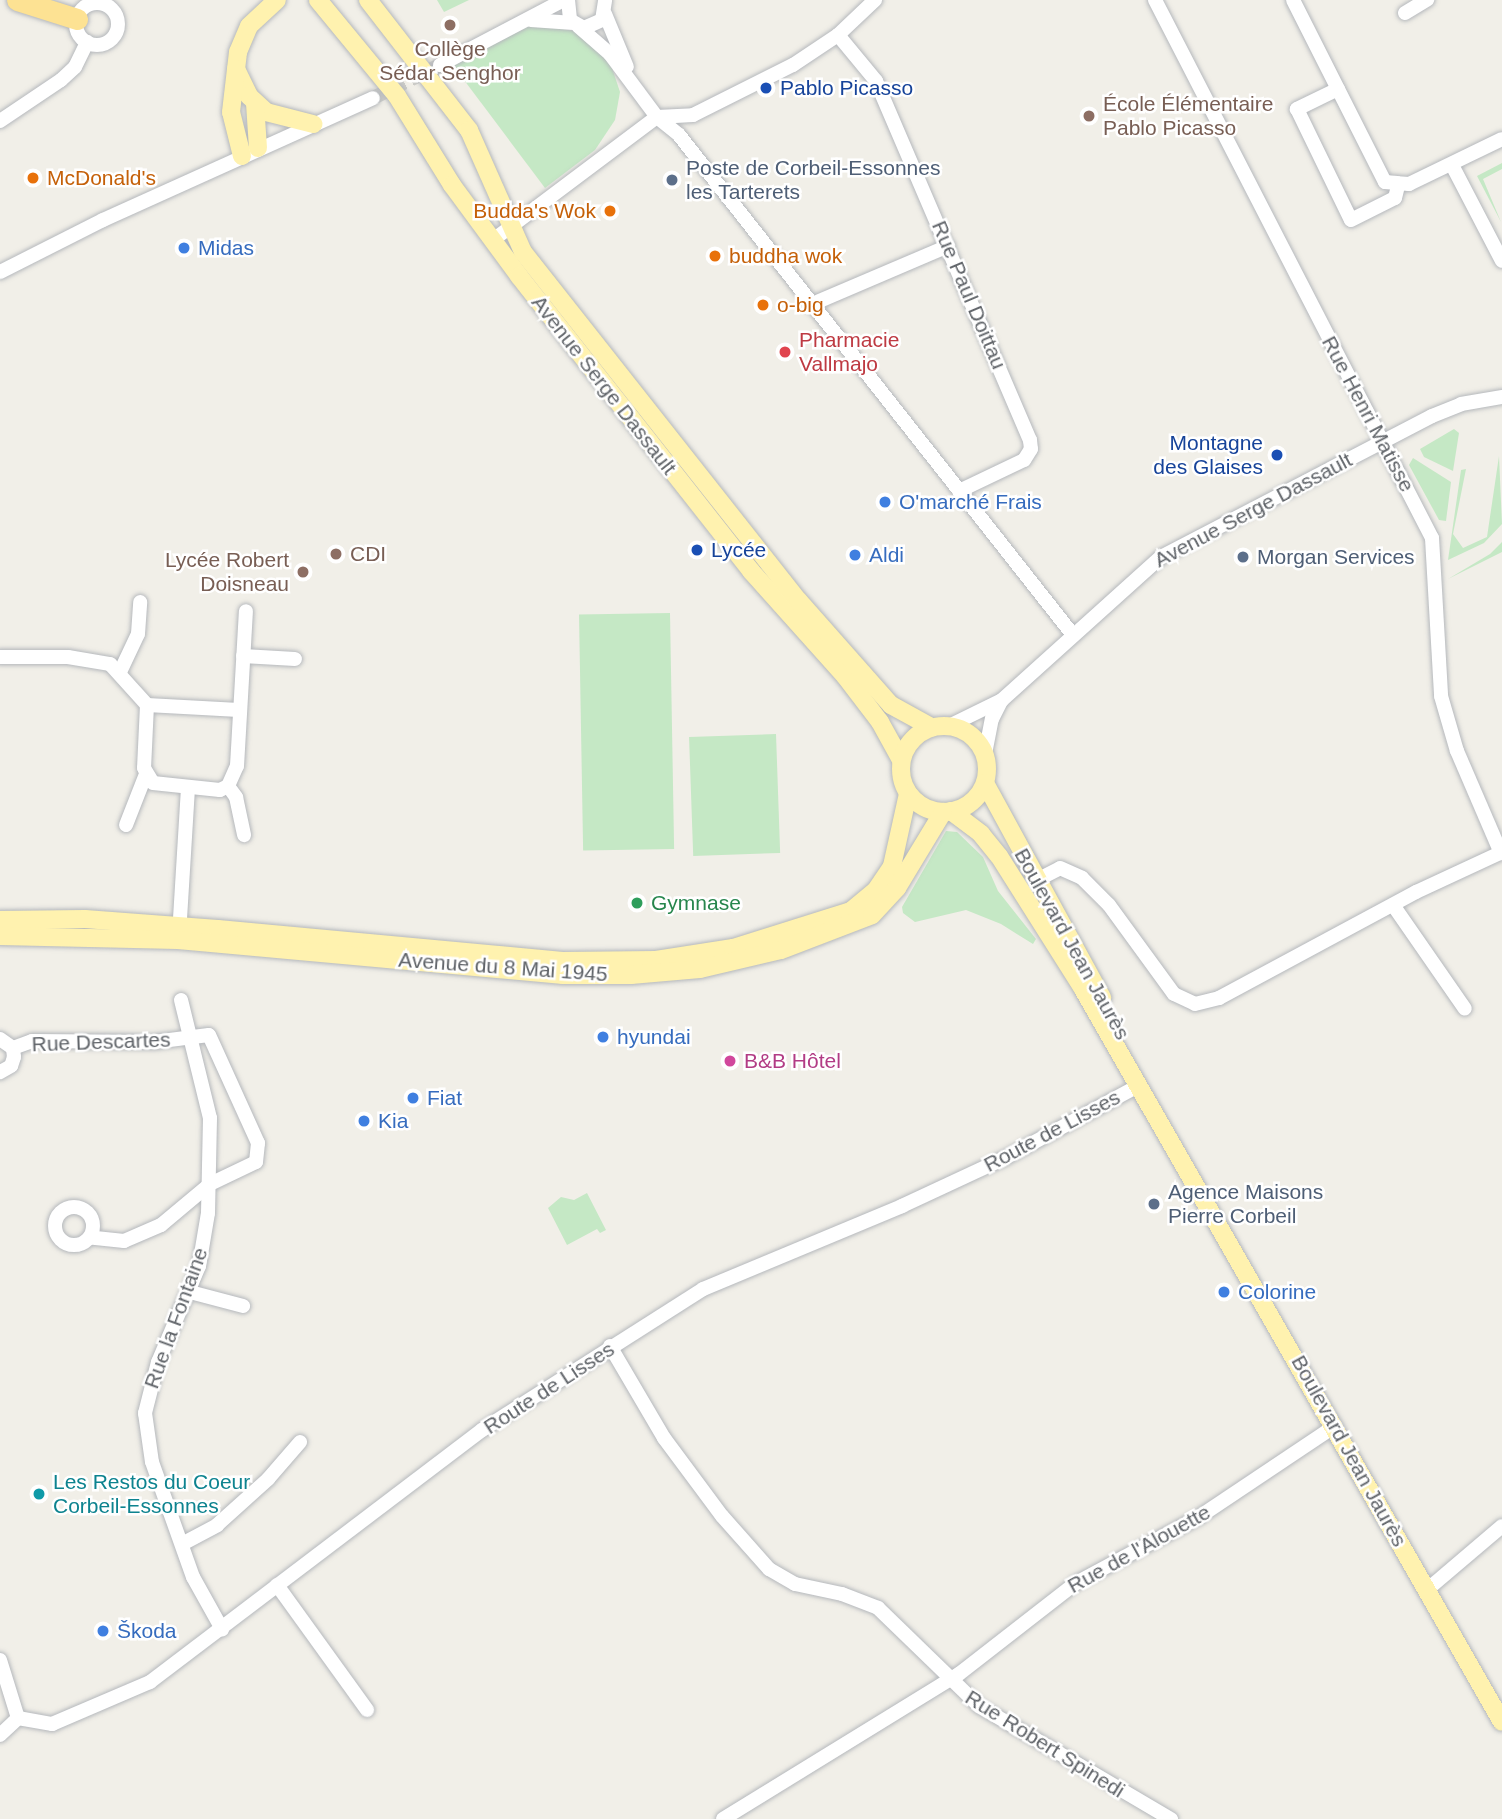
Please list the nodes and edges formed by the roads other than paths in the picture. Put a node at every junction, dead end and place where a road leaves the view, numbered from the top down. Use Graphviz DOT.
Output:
graph roads {
  1 [pos="17,0"];
  2 [pos="287,0"];
  3 [pos="318,0"];
  4 [pos="368,0"];
  5 [pos="566,0"];
  6 [pos="875,0"];
  7 [pos="1155,0"];
  8 [pos="1293,0"];
  9 [pos="1427,0"];
  10 [pos="274,4"];
  11 [pos="605,7"];
  12 [pos="1405,13"];
  13 [pos="77,19"];
  14 [pos="526,21"];
  15 [pos="576,24"];
  16 [pos="838,35"];
  17 [pos="87,42"];
  18 [pos="440,65"];
  19 [pos="236,69"];
  20 [pos="632,82"];
  21 [pos="1338,89"];
  22 [pos="373,97"];
  23 [pos="256,103"];
  24 [pos="657,117"];
  25 [pos="0,121"];
  26 [pos="313,124"];
  27 [pos="1502,139"];
  28 [pos="250,152"];
  29 [pos="1452,164"];
  30 [pos="1398,186"];
  31 [pos="510,228"];
  32 [pos="493,240"];
  33 [pos="948,246"];
  34 [pos="1502,261"];
  35 [pos="0,272"];
  36 [pos="810,305"];
  37 [pos="1502,397"];
  38 [pos="1382,442"];
  39 [pos="959,491"];
  40 [pos="140,602"];
  41 [pos="246,611"];
  42 [pos="1073,635"];
  43 [pos="243,656"];
  44 [pos="0,657"];
  45 [pos="295,659"];
  46 [pos="120,672"];
  47 [pos="1002,700"];
  48 [pos="147,705"];
  49 [pos="239,710"];
  50 [pos="940,726"];
  51 [pos="985,754"];
  52 [pos="901,760"];
  53 [pos="146,774"];
  54 [pos="985,783"];
  55 [pos="228,786"];
  56 [pos="188,789"];
  57 [pos="908,793"];
  58 [pos="947,811"];
  59 [pos="126,825"];
  60 [pos="244,835"];
  61 [pos="1502,852"];
  62 [pos="1035,881"];
  63 [pos="1393,905"];
  64 [pos="0,920"];
  65 [pos="179,933"];
  66 [pos="0,936"];
  67 [pos="181,1000"];
  68 [pos="1465,1009"];
  69 [pos="191,1037"];
  70 [pos="6,1043"];
  71 [pos="0,1072"];
  72 [pos="1138,1086"];
  73 [pos="1196,1180"];
  74 [pos="210,1184"];
  75 [pos="93,1238"];
  76 [pos="190,1292"];
  77 [pos="243,1306"];
  78 [pos="610,1346"];
  79 [pos="1335,1426"];
  80 [pos="300,1442"];
  81 [pos="1502,1526"];
  82 [pos="182,1544"];
  83 [pos="278,1585"];
  84 [pos="1428,1589"];
  85 [pos="222,1629"];
  86 [pos="0,1660"];
  87 [pos="948,1679"];
  88 [pos="367,1710"];
  89 [pos="1500,1714"];
  90 [pos="18,1718"];
  91 [pos="0,1735"];
  92 [pos="723,1819"];
  93 [pos="1171,1819"];
  1 -- 13 [label="highway"];
  2 -- 10 [label="main road"];
  3 -- 32 [label="main road, Avenue Serge Dassault"];
  4 -- 31 [label="main road, Avenue Serge Dassault"];
  5 -- 14 [label="street"];
  5 -- 15 [label="street"];
  6 -- 16 [label="street"];
  7 -- 38 [label="street, Rue Henri Matisse"];
  8 -- 21 [label="street"];
  9 -- 12 [label="street"];
  10 -- 19 [label="main road"];
  11 -- 15 [label="street"];
  11 -- 20 [label="street"];
  13 -- 17 [label="street"];
  13 -- 17 [label="street"];
  14 -- 15 [label="street"];
  14 -- 18 [label="street"];
  15 -- 20 [label="street"];
  16 -- 24 [label="street"];
  16 -- 33 [label="street, Rue Paul Doittau"];
  17 -- 25 [label="street"];
  19 -- 23 [label="main road"];
  19 -- 28 [label="main road"];
  20 -- 24 [label="street"];
  21 -- 30 [label="street"];
  21 -- 30 [label="street"];
  22 -- 26 [label="street"];
  23 -- 26 [label="main road"];
  23 -- 28 [label="main road"];
  24 -- 31 [label="street"];
  24 -- 36 [label="street"];
  26 -- 28 [label="street"];
  27 -- 29 [label="street"];
  28 -- 35 [label="street"];
  29 -- 30 [label="street"];
  29 -- 34 [label="street"];
  31 -- 32 [label="street"];
  31 -- 50 [label="main road, Avenue Serge Dassault"];
  32 -- 52 [label="main road, Avenue Serge Dassault"];
  33 -- 36 [label="street"];
  33 -- 39 [label="street, Rue Paul Doittau"];
  36 -- 39 [label="street"];
  37 -- 38 [label="street, Avenue Serge Dassault"];
  38 -- 42 [label="street, Avenue Serge Dassault"];
  38 -- 61 [label="street, Rue Henri Matisse"];
  39 -- 42 [label="street"];
  40 -- 46 [label="street"];
  41 -- 43 [label="street"];
  42 -- 47 [label="street, Avenue Serge Dassault"];
  43 -- 45 [label="street"];
  43 -- 49 [label="street"];
  44 -- 46 [label="street"];
  46 -- 48 [label="street"];
  47 -- 50 [label="street, Avenue Serge Dassault"];
  47 -- 51 [label="street, Avenue Serge Dassault"];
  48 -- 49 [label="street"];
  48 -- 53 [label="street"];
  49 -- 55 [label="street"];
  50 -- 51 [label="main road"];
  50 -- 52 [label="main road"];
  51 -- 54 [label="main road"];
  52 -- 57 [label="main road"];
  53 -- 56 [label="street"];
  53 -- 59 [label="street"];
  54 -- 58 [label="main road"];
  54 -- 62 [label="main road, Boulevard Jean Jaurès"];
  55 -- 56 [label="street"];
  55 -- 60 [label="street"];
  56 -- 65 [label="street"];
  57 -- 58 [label="main road"];
  57 -- 65 [label="main road, Avenue du 8 Mai 1945"];
  58 -- 65 [label="main road, Avenue du 8 Mai 1945"];
  58 -- 72 [label="main road, Boulevard Jean Jaurès"];
  61 -- 63 [label="street"];
  62 -- 63 [label="street"];
  62 -- 73 [label="main road, Boulevard Jean Jaurès"];
  63 -- 68 [label="street"];
  64 -- 65 [label="main road, Avenue du 8 Mai 1945"];
  65 -- 66 [label="main road, Avenue du 8 Mai 1945"];
  67 -- 69 [label="street, Rue la Fontaine"];
  69 -- 70 [label="street, Rue Descartes"];
  69 -- 74 [label="street, Rue la Fontaine"];
  69 -- 74 [label="street"];
  70 -- 71 [label="street, Rue Descartes"];
  72 -- 73 [label="main road, Boulevard Jean Jaurès"];
  72 -- 78 [label="street, Route de Lisses"];
  73 -- 79 [label="main road, Boulevard Jean Jaurès"];
  74 -- 75 [label="street"];
  74 -- 76 [label="street, Rue la Fontaine"];
  76 -- 77 [label="street"];
  76 -- 82 [label="street, Rue la Fontaine"];
  78 -- 83 [label="street, Route de Lisses"];
  78 -- 87 [label="street, Rue Robert Spinedi"];
  79 -- 84 [label="main road, Boulevard Jean Jaurès"];
  79 -- 87 [label="street, Rue de l'Alouette"];
  80 -- 82 [label="street"];
  81 -- 84 [label="street"];
  82 -- 85 [label="street, Rue la Fontaine"];
  83 -- 85 [label="street, Route de Lisses"];
  83 -- 88 [label="street"];
  84 -- 89 [label="main road, Boulevard Jean Jaurès"];
  85 -- 90 [label="street, Route de Lisses"];
  86 -- 90 [label="street"];
  87 -- 92 [label="street, Rue de l'Alouette"];
  87 -- 93 [label="street, Rue Robert Spinedi"];
  90 -- 91 [label="street"];
}
